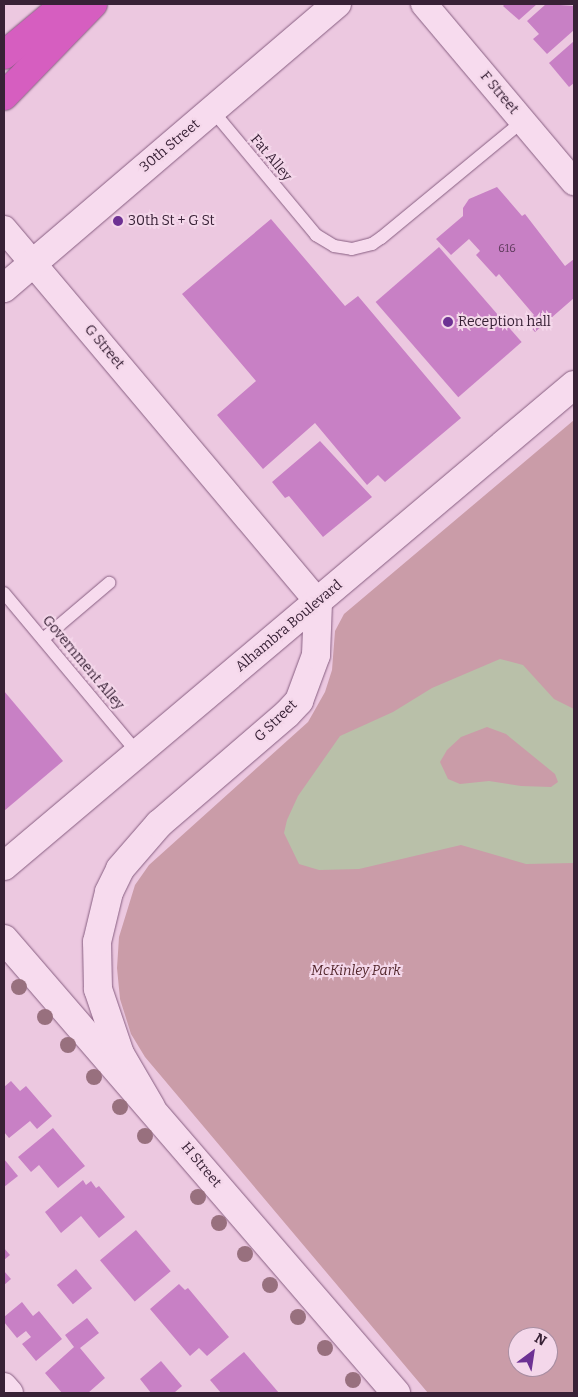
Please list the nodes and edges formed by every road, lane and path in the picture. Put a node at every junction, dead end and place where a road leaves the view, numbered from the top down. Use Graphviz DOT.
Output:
graph roads {
  1 [pos="65,4"];
  2 [pos="93,4"];
  3 [pos="337,4"];
  4 [pos="424,4"];
  5 [pos="4,55"];
  6 [pos="4,96"];
  7 [pos="212,110"];
  8 [pos="523,121"];
  9 [pos="574,182"];
  10 [pos="4,229"];
  11 [pos="32,262"];
  12 [pos="4,288"];
  13 [pos="574,385"];
  14 [pos="109,583"];
  15 [pos="4,593"];
  16 [pos="318,602"];
  17 [pos="43,639"];
  18 [pos="138,753"];
  19 [pos="4,866"];
  20 [pos="4,939"];
  21 [pos="151,1107"];
  22 [pos="4,1386"];
  23 [pos="10,1393"];
  24 [pos="396,1393"];
  1 -- 5 [label="highway"];
  2 -- 6 [label="highway"];
  3 -- 7 [label="street, 30th Street"];
  4 -- 8 [label="street, F Street"];
  7 -- 8 [label="lane, Fat Alley"];
  7 -- 11 [label="street, 30th Street"];
  8 -- 9 [label="street, F Street"];
  10 -- 11 [label="street, G Street"];
  11 -- 12 [label="street, 30th Street"];
  11 -- 16 [label="street, G Street"];
  13 -- 16 [label="street, Alhambra Boulevard"];
  14 -- 17 [label="lane"];
  15 -- 17 [label="lane, Government Alley"];
  16 -- 18 [label="street, Alhambra Boulevard"];
  16 -- 21 [label="street, G Street"];
  17 -- 18 [label="lane, Government Alley"];
  18 -- 19 [label="street, Alhambra Boulevard"];
  20 -- 21 [label="street, H Street"];
  21 -- 24 [label="street, H Street"];
  22 -- 23 [label="street"];
}
